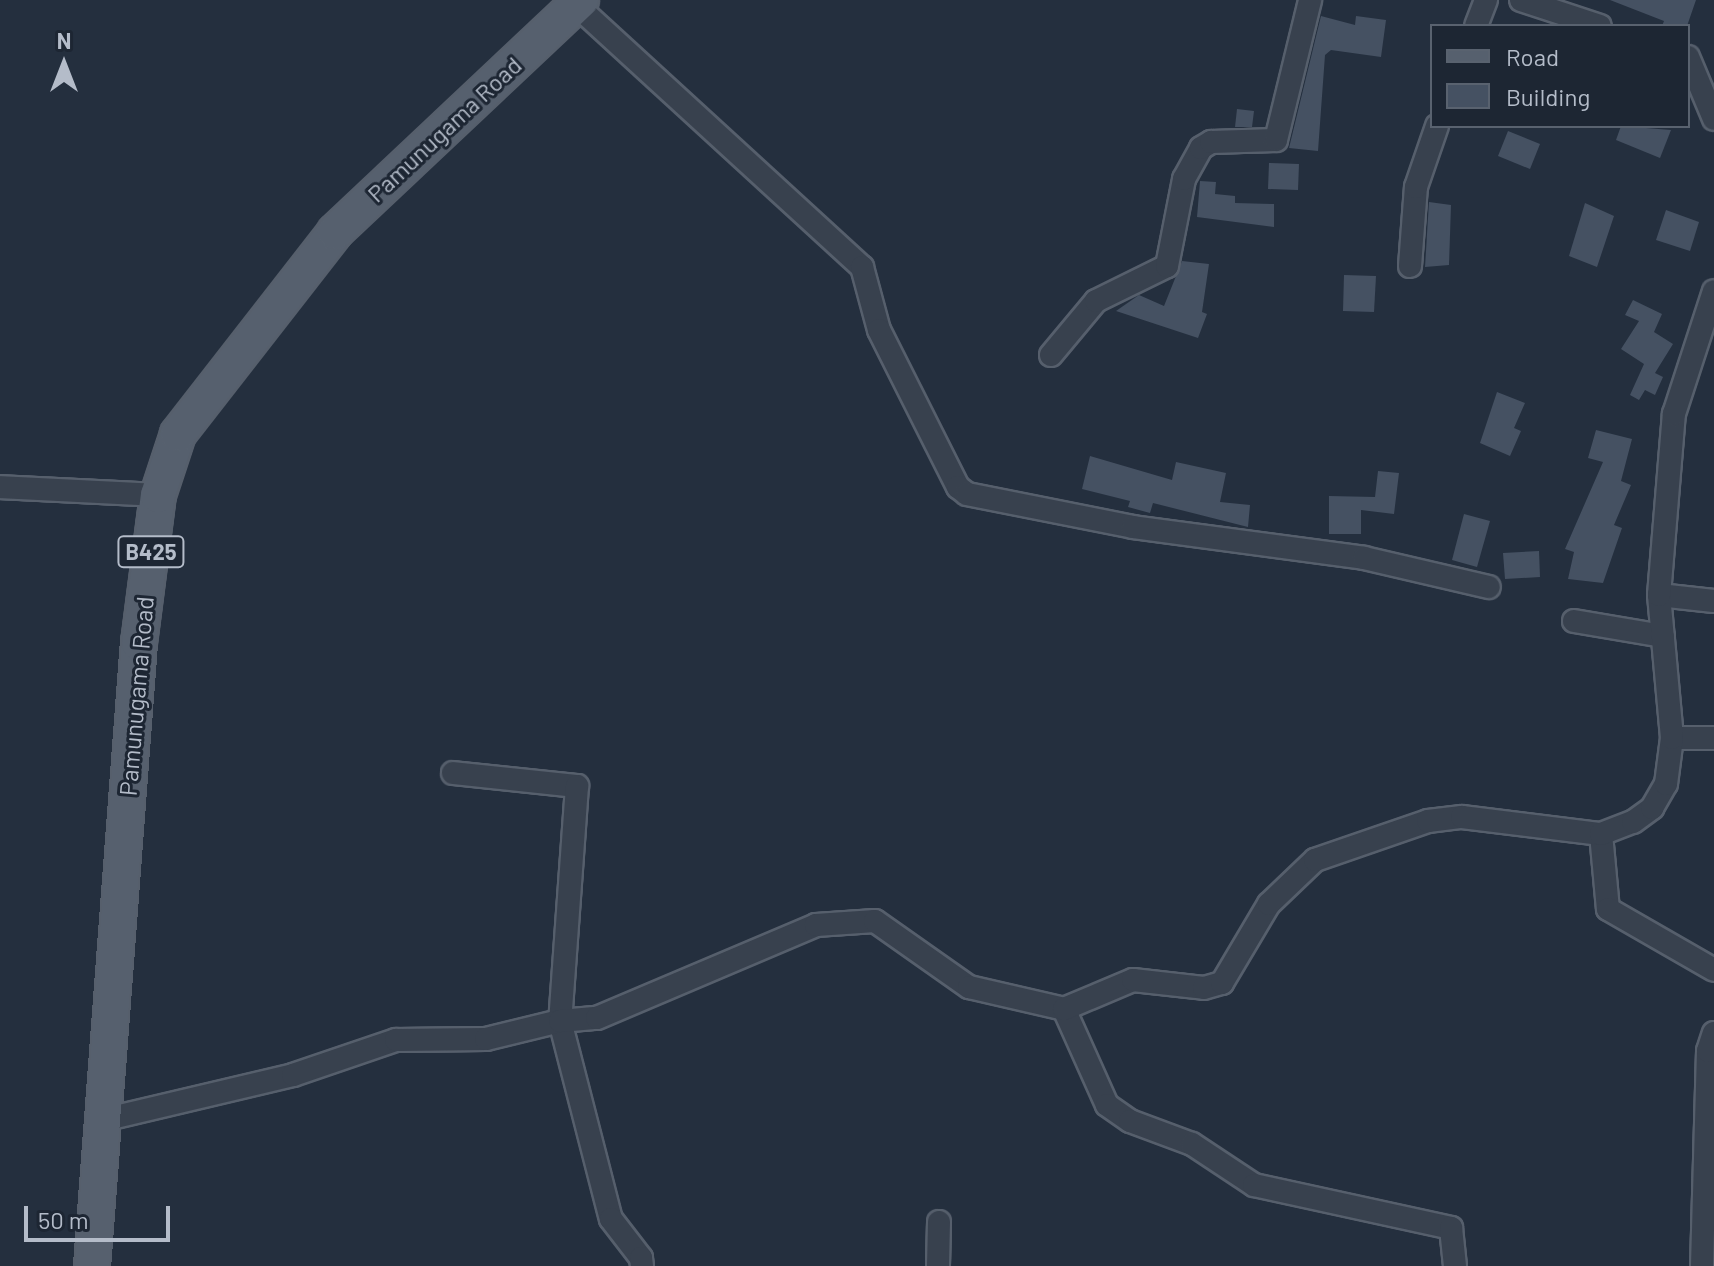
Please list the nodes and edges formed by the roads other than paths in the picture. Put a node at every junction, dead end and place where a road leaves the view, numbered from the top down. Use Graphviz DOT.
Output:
graph roads {
  1 [pos="1310,0"];
  2 [pos="1486,0"];
  3 [pos="1521,0"];
  4 [pos="578,3"];
  5 [pos="1477,24"];
  6 [pos="1594,24"];
  7 [pos="1690,62"];
  8 [pos="1714,119"];
  9 [pos="1436,128"];
  10 [pos="1410,266"];
  11 [pos="1714,291"];
  12 [pos="1051,355"];
  13 [pos="0,487"];
  14 [pos="158,495"];
  15 [pos="1489,587"];
  16 [pos="1659,595"];
  17 [pos="1714,601"];
  18 [pos="1574,621"];
  19 [pos="1663,636"];
  20 [pos="1672,738"];
  21 [pos="1714,738"];
  22 [pos="453,773"];
  23 [pos="1601,834"];
  24 [pos="1714,970"];
  25 [pos="1064,1009"];
  26 [pos="560,1021"];
  27 [pos="1714,1033"];
  28 [pos="103,1120"];
  29 [pos="939,1222"];
  30 [pos="92,1266"];
  31 [pos="642,1266"];
  32 [pos="938,1266"];
  33 [pos="1455,1266"];
  34 [pos="1702,1266"];
  1 -- 12 [label="street"];
  2 -- 5 [label="street"];
  3 -- 6 [label="street"];
  4 -- 14 [label="main road, Pamunugama Road / B425"];
  4 -- 15 [label="street"];
  7 -- 8 [label="street"];
  9 -- 10 [label="street"];
  11 -- 16 [label="street"];
  13 -- 14 [label="street"];
  14 -- 28 [label="main road, Pamunugama Road / B425"];
  16 -- 17 [label="street"];
  16 -- 19 [label="street"];
  18 -- 19 [label="street"];
  19 -- 20 [label="street"];
  20 -- 21 [label="street"];
  20 -- 23 [label="street"];
  22 -- 26 [label="street"];
  23 -- 24 [label="street"];
  23 -- 25 [label="street"];
  25 -- 26 [label="street"];
  25 -- 33 [label="street"];
  26 -- 28 [label="street"];
  26 -- 31 [label="street"];
  27 -- 34 [label="street"];
  28 -- 30 [label="main road, Pamunugama Road / B425"];
  29 -- 32 [label="street"];
}
